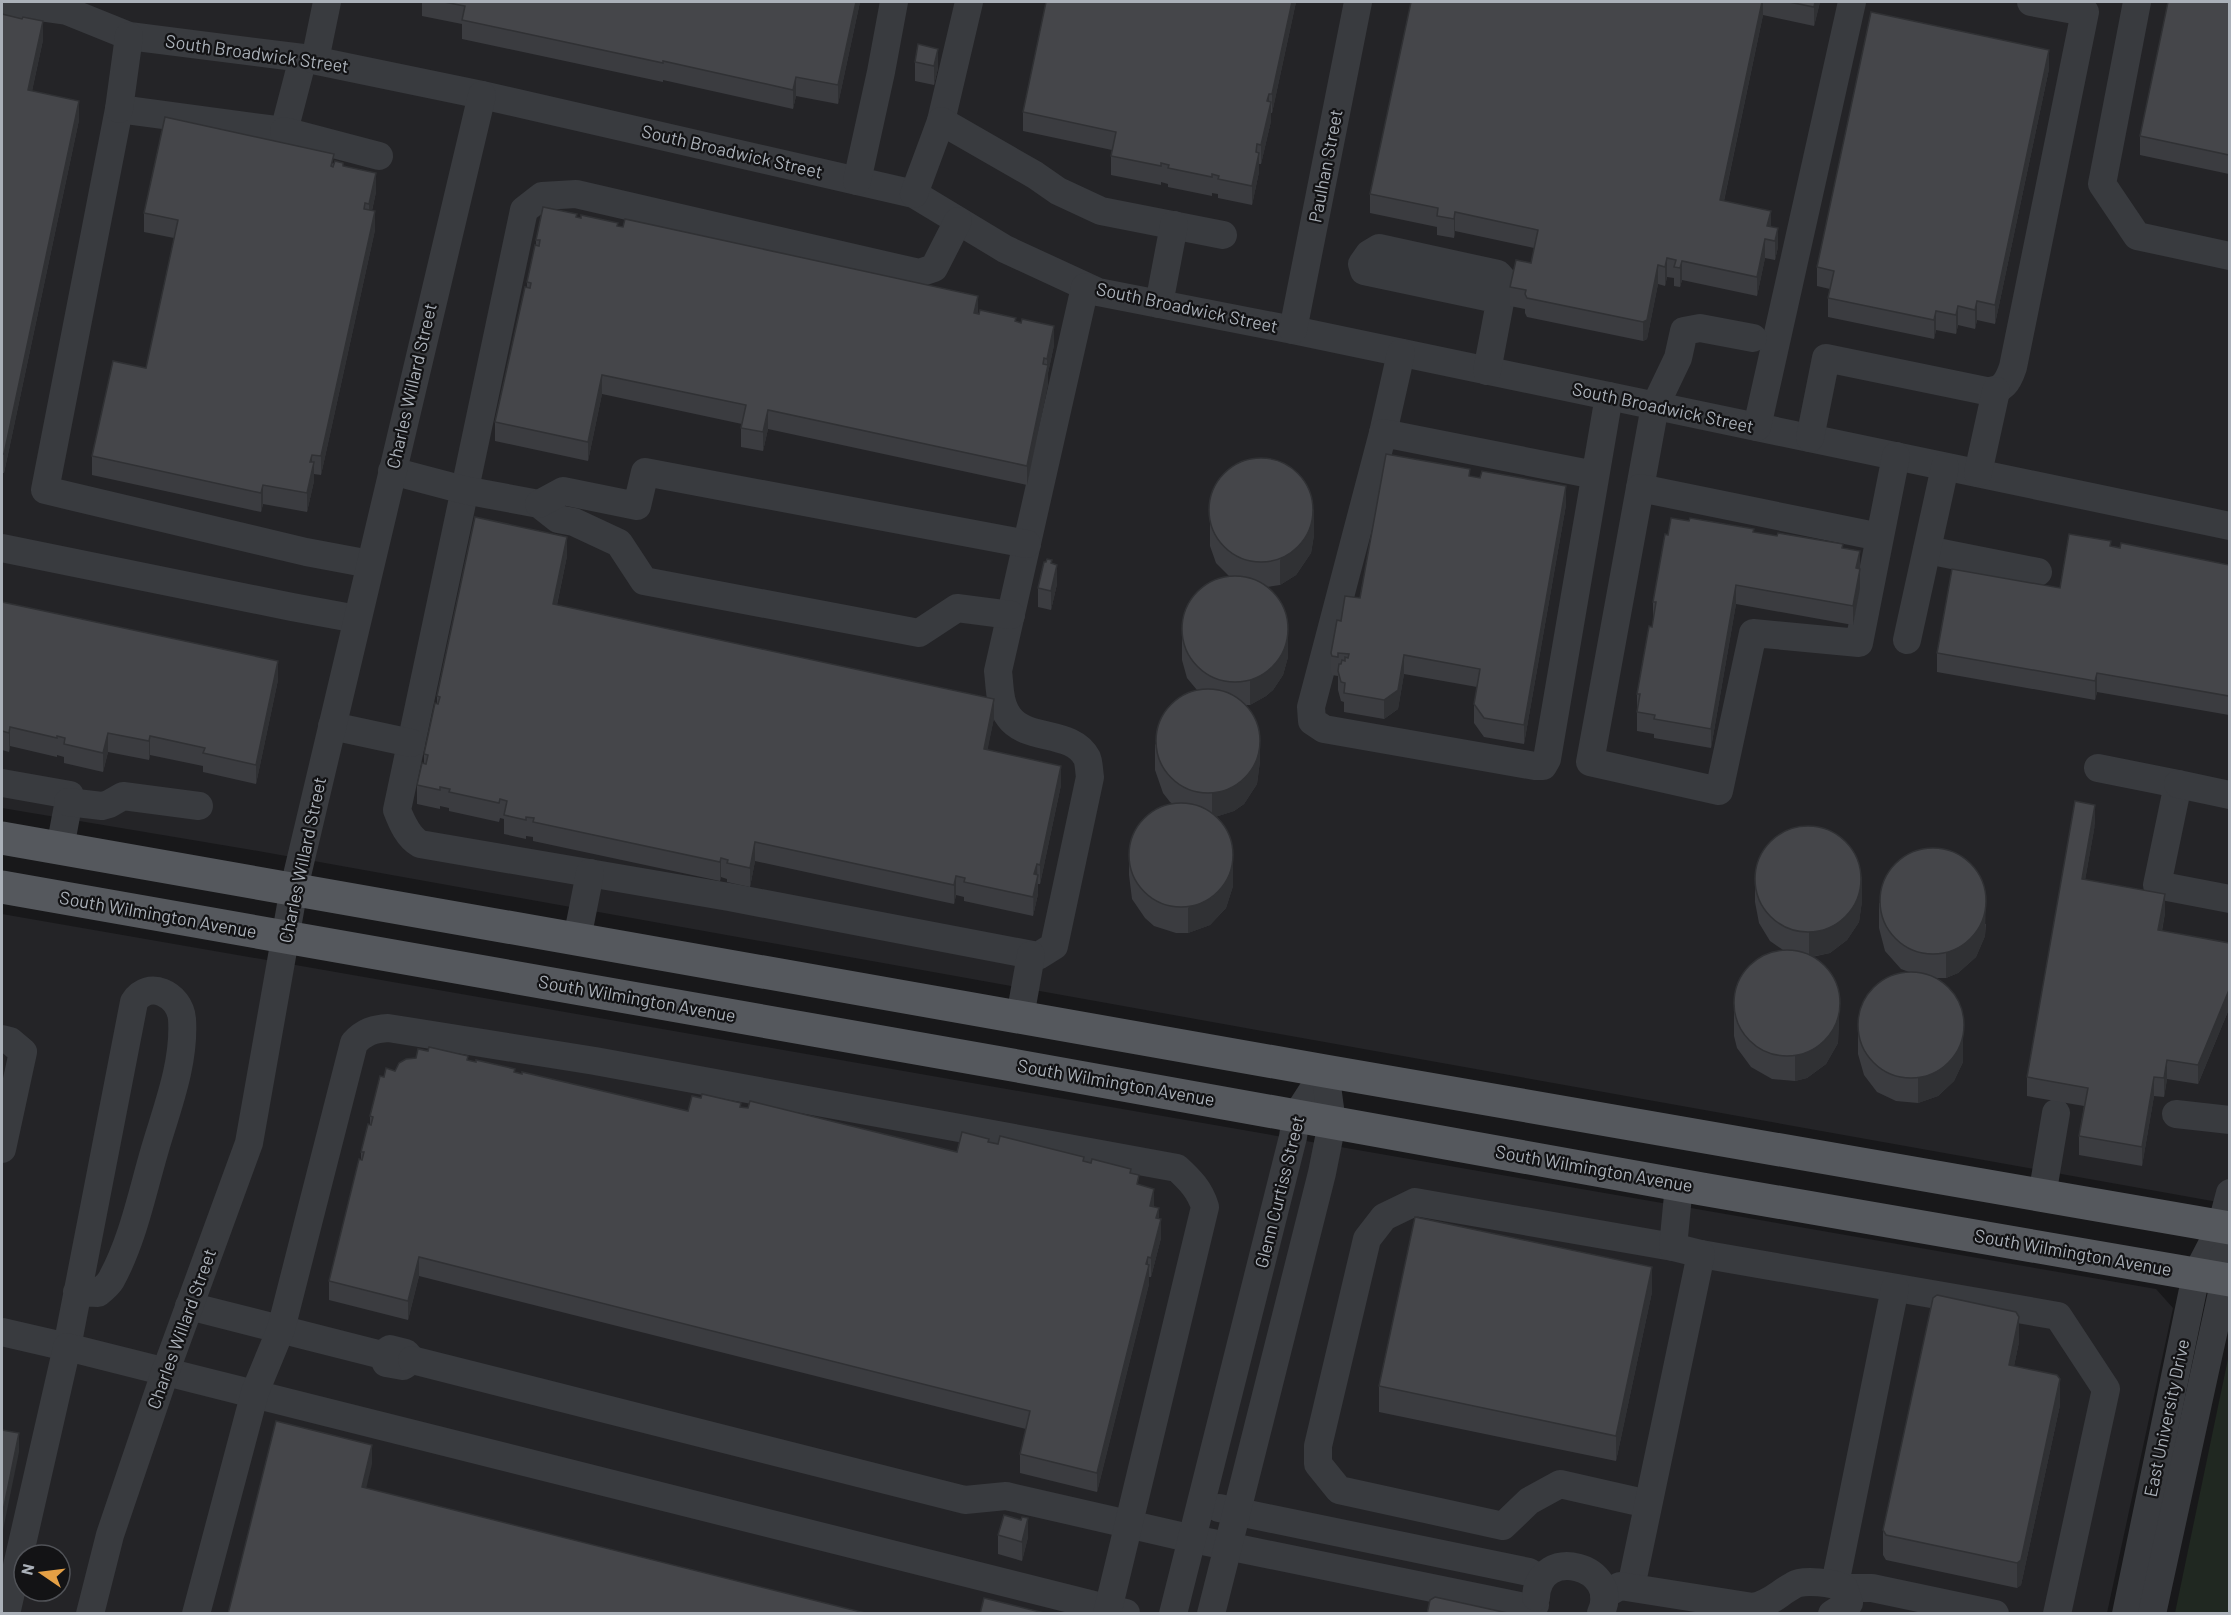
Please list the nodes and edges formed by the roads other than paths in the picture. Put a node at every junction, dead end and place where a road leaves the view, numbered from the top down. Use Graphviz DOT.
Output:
graph roads {
  1 [pos="3,2"];
  2 [pos="327,2"];
  3 [pos="894,2"];
  4 [pos="969,2"];
  5 [pos="1358,2"];
  6 [pos="1852,2"];
  7 [pos="2031,2"];
  8 [pos="2137,2"];
  9 [pos="129,36"];
  10 [pos="309,59"];
  11 [pos="482,95"];
  12 [pos="119,109"];
  13 [pos="941,121"];
  14 [pos="284,131"];
  15 [pos="379,156"];
  16 [pos="856,181"];
  17 [pos="914,194"];
  18 [pos="957,220"];
  19 [pos="1174,225"];
  20 [pos="1223,235"];
  21 [pos="2229,256"];
  22 [pos="1085,286"];
  23 [pos="1501,300"];
  24 [pos="1160,304"];
  25 [pos="1293,330"];
  26 [pos="1753,338"];
  27 [pos="1401,353"];
  28 [pos="1487,371"];
  29 [pos="1996,392"];
  30 [pos="1609,396"];
  31 [pos="1655,406"];
  32 [pos="1757,427"];
  33 [pos="1383,433"];
  34 [pos="1810,438"];
  35 [pos="1896,456"];
  36 [pos="1945,467"];
  37 [pos="392,471"];
  38 [pos="1978,473"];
  39 [pos="1595,475"];
  40 [pos="1640,488"];
  41 [pos="464,490"];
  42 [pos="539,504"];
  43 [pos="2229,526"];
  44 [pos="1880,537"];
  45 [pos="1027,544"];
  46 [pos="2,548"];
  47 [pos="1927,550"];
  48 [pos="370,564"];
  49 [pos="2038,572"];
  50 [pos="1011,615"];
  51 [pos="357,619"];
  52 [pos="1907,640"];
  53 [pos="332,726"];
  54 [pos="411,742"];
  55 [pos="2098,768"];
  56 [pos="2,783"];
  57 [pos="2178,784"];
  58 [pos="2229,795"];
  59 [pos="68,802"];
  60 [pos="200,806"];
  61 [pos="2,837"];
  62 [pos="60,848"];
  63 [pos="590,873"];
  64 [pos="2,887"];
  65 [pos="294,888"];
  66 [pos="2229,899"];
  67 [pos="285,938"];
  68 [pos="577,939"];
  69 [pos="1031,955"];
  70 [pos="1020,1017"];
  71 [pos="2,1039"];
  72 [pos="1325,1071"];
  73 [pos="2056,1113"];
  74 [pos="2176,1114"];
  75 [pos="1296,1116"];
  76 [pos="2229,1120"];
  77 [pos="1332,1123"];
  78 [pos="2,1149"];
  79 [pos="1679,1185"];
  80 [pos="2229,1193"];
  81 [pos="2042,1196"];
  82 [pos="2225,1228"];
  83 [pos="1673,1247"];
  84 [pos="1701,1254"];
  85 [pos="2217,1278"];
  86 [pos="1895,1288"];
  87 [pos="77,1292"];
  88 [pos="189,1305"];
  89 [pos="281,1329"];
  90 [pos="2,1332"];
  91 [pos="67,1347"];
  92 [pos="166,1370"];
  93 [pos="255,1392"];
  94 [pos="1201,1504"];
  95 [pos="1648,1504"];
  96 [pos="1237,1512"];
  97 [pos="1129,1524"];
  98 [pos="1193,1539"];
  99 [pos="1228,1546"];
  100 [pos="1840,1586"];
  101 [pos="1631,1587"];
  102 [pos="1538,1599"];
  103 [pos="1602,1604"];
  104 [pos="1943,1608"];
  105 [pos="1114,1612"];
  106 [pos="1993,1613"];
  107 [pos="6,1614"];
  108 [pos="90,1614"];
  109 [pos="196,1614"];
  110 [pos="1173,1614"];
  111 [pos="1211,1614"];
  112 [pos="1832,1614"];
  113 [pos="2057,1614"];
  114 [pos="2126,1614"];
  115 [pos="2152,1614"];
  1 -- 9 [label="street, South Broadwick Street"];
  2 -- 10 [label="street"];
  3 -- 16 [label="street"];
  4 -- 13 [label="street"];
  5 -- 25 [label="street, Paulhan Street"];
  6 -- 32 [label="street"];
  7 -- 29 [label="street"];
  8 -- 21 [label="street"];
  9 -- 10 [label="street, South Broadwick Street"];
  9 -- 12 [label="street"];
  10 -- 11 [label="street, South Broadwick Street"];
  10 -- 14 [label="street"];
  11 -- 16 [label="street, South Broadwick Street"];
  11 -- 37 [label="street, Charles Willard Street"];
  12 -- 14 [label="street"];
  12 -- 48 [label="street"];
  13 -- 17 [label="street"];
  13 -- 19 [label="street"];
  14 -- 15 [label="street"];
  16 -- 17 [label="street, South Broadwick Street"];
  17 -- 18 [label="street, South Broadwick Street"];
  18 -- 22 [label="street, South Broadwick Street"];
  18 -- 41 [label="street"];
  19 -- 20 [label="street"];
  19 -- 24 [label="street"];
  22 -- 24 [label="street, South Broadwick Street"];
  22 -- 45 [label="street"];
  23 -- 28 [label="street"];
  24 -- 25 [label="street, South Broadwick Street"];
  25 -- 27 [label="street, South Broadwick Street"];
  26 -- 31 [label="street"];
  27 -- 28 [label="street, South Broadwick Street"];
  27 -- 33 [label="street"];
  28 -- 30 [label="street, South Broadwick Street"];
  29 -- 34 [label="street"];
  29 -- 38 [label="street"];
  30 -- 31 [label="street, South Broadwick Street"];
  30 -- 39 [label="street"];
  31 -- 32 [label="street, South Broadwick Street"];
  31 -- 40 [label="street"];
  32 -- 34 [label="street, South Broadwick Street"];
  33 -- 39 [label="street"];
  33 -- 39 [label="street"];
  34 -- 35 [label="street, South Broadwick Street"];
  35 -- 36 [label="street, South Broadwick Street"];
  35 -- 44 [label="street"];
  36 -- 38 [label="street, South Broadwick Street"];
  36 -- 47 [label="street"];
  37 -- 41 [label="street"];
  37 -- 48 [label="street, Charles Willard Street"];
  38 -- 43 [label="street, South Broadwick Street"];
  40 -- 44 [label="street"];
  40 -- 44 [label="street"];
  41 -- 42 [label="street"];
  41 -- 54 [label="street"];
  42 -- 45 [label="street"];
  42 -- 50 [label="street"];
  45 -- 50 [label="street"];
  46 -- 51 [label="street"];
  47 -- 49 [label="street"];
  47 -- 52 [label="street"];
  48 -- 51 [label="street, Charles Willard Street"];
  50 -- 69 [label="street"];
  51 -- 53 [label="street, Charles Willard Street"];
  53 -- 54 [label="street"];
  53 -- 65 [label="street, Charles Willard Street"];
  54 -- 63 [label="street"];
  55 -- 57 [label="street"];
  56 -- 59 [label="street"];
  57 -- 58 [label="street"];
  57 -- 66 [label="street"];
  59 -- 60 [label="street"];
  59 -- 62 [label="street"];
  61 -- 62 [label="main road"];
  62 -- 65 [label="main road"];
  63 -- 68 [label="street"];
  63 -- 69 [label="street"];
  64 -- 67 [label="main road, South Wilmington Avenue"];
  65 -- 67 [label="street, Charles Willard Street"];
  65 -- 68 [label="main road"];
  67 -- 75 [label="main road, South Wilmington Avenue"];
  67 -- 88 [label="street, Charles Willard Street"];
  68 -- 70 [label="main road"];
  69 -- 70 [label="street"];
  70 -- 72 [label="main road"];
  71 -- 78 [label="street"];
  72 -- 75 [label="street, Glenn Curtiss Street"];
  72 -- 77 [label="street, Glenn Curtiss Street"];
  72 -- 81 [label="main road"];
  73 -- 81 [label="street"];
  74 -- 76 [label="street"];
  75 -- 77 [label="main road, South Wilmington Avenue"];
  75 -- 94 [label="street, Glenn Curtiss Street"];
  77 -- 79 [label="main road, South Wilmington Avenue"];
  77 -- 96 [label="street, Glenn Curtiss Street"];
  79 -- 83 [label="street"];
  79 -- 85 [label="main road, South Wilmington Avenue"];
  80 -- 82 [label="street, East University Drive"];
  81 -- 82 [label="main road"];
  82 -- 85 [label="street, East University Drive"];
  83 -- 84 [label="street"];
  83 -- 95 [label="street"];
  84 -- 86 [label="street"];
  84 -- 95 [label="street"];
  85 -- 114 [label="street, East University Drive"];
  85 -- 115 [label="street, East University Drive"];
  86 -- 100 [label="street"];
  86 -- 113 [label="street"];
  87 -- 87 [label="street"];
  87 -- 91 [label="street"];
  88 -- 89 [label="street"];
  88 -- 92 [label="street, Charles Willard Street"];
  89 -- 93 [label="street"];
  89 -- 97 [label="street"];
  89 -- 97 [label="street"];
  90 -- 91 [label="street"];
  91 -- 92 [label="street"];
  91 -- 107 [label="street"];
  92 -- 93 [label="street"];
  92 -- 108 [label="street, Charles Willard Street"];
  93 -- 105 [label="street"];
  93 -- 109 [label="street"];
  94 -- 96 [label="street"];
  94 -- 98 [label="street, Glenn Curtiss Street"];
  95 -- 101 [label="street"];
  96 -- 99 [label="street, Glenn Curtiss Street"];
  96 -- 102 [label="street"];
  97 -- 98 [label="street"];
  97 -- 105 [label="street"];
  98 -- 99 [label="street"];
  98 -- 110 [label="street, Glenn Curtiss Street"];
  99 -- 102 [label="street"];
  99 -- 111 [label="street, Glenn Curtiss Street"];
  100 -- 101 [label="street"];
  100 -- 104 [label="street"];
  100 -- 112 [label="street"];
  101 -- 103 [label="street"];
  102 -- 103 [label="street"];
  104 -- 106 [label="street"];
}
